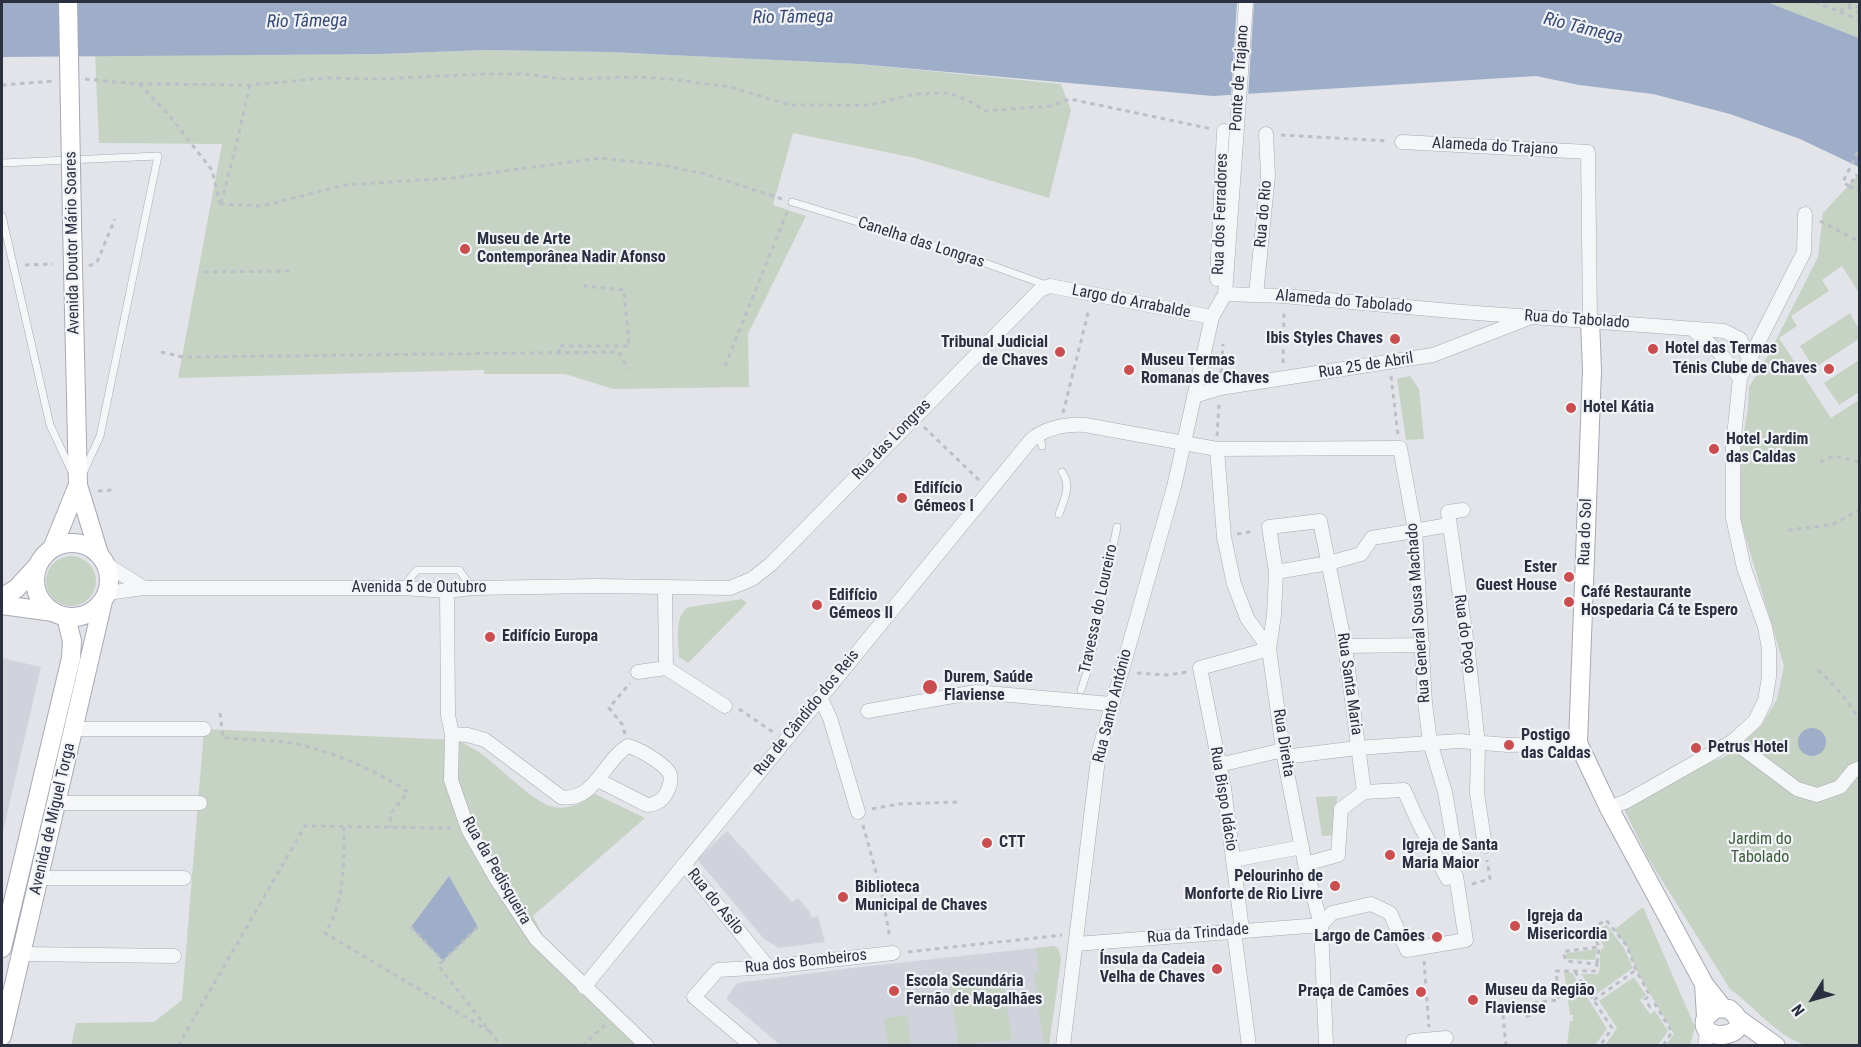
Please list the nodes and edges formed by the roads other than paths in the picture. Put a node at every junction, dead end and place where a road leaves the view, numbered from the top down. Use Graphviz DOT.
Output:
graph roads {
  1 [pos="68,2"];
  2 [pos="1246,2"];
  3 [pos="1224,131"];
  4 [pos="1266,134"];
  5 [pos="1402,142"];
  6 [pos="2,163"];
  7 [pos="792,202"];
  8 [pos="1805,214"];
  9 [pos="2,216"];
  10 [pos="1050,286"];
  11 [pos="1225,294"];
  12 [pos="1256,295"];
  13 [pos="1463,312"];
  14 [pos="1534,316"];
  15 [pos="1212,317"];
  16 [pos="1590,320"];
  17 [pos="1692,329"];
  18 [pos="1470,341"];
  19 [pos="1750,361"];
  20 [pos="1740,378"];
  21 [pos="1194,396"];
  22 [pos="1183,443"];
  23 [pos="1216,449"];
  24 [pos="1062,472"];
  25 [pos="78,485"];
  26 [pos="1463,510"];
  27 [pos="1059,514"];
  28 [pos="1449,525"];
  29 [pos="1114,529"];
  30 [pos="1416,530"];
  31 [pos="52,549"];
  32 [pos="103,559"];
  33 [pos="1329,563"];
  34 [pos="38,566"];
  35 [pos="1276,572"];
  36 [pos="144,588"];
  37 [pos="402,588"];
  38 [pos="472,588"];
  39 [pos="665,588"];
  40 [pos="730,588"];
  41 [pos="447,591"];
  42 [pos="2,597"];
  43 [pos="106,597"];
  44 [pos="2,605"];
  45 [pos="59,614"];
  46 [pos="1423,645"];
  47 [pos="1345,646"];
  48 [pos="1269,649"];
  49 [pos="666,668"];
  50 [pos="638,672"];
  51 [pos="1081,690"];
  52 [pos="820,698"];
  53 [pos="1111,704"];
  54 [pos="725,706"];
  55 [pos="868,711"];
  56 [pos="74,729"];
  57 [pos="204,729"];
  58 [pos="452,734"];
  59 [pos="1733,741"];
  60 [pos="1430,742"];
  61 [pos="1578,743"];
  62 [pos="1478,744"];
  63 [pos="1357,748"];
  64 [pos="1284,754"];
  65 [pos="1219,765"];
  66 [pos="1860,768"];
  67 [pos="598,780"];
  68 [pos="1364,792"];
  69 [pos="57,803"];
  70 [pos="200,803"];
  71 [pos="1609,808"];
  72 [pos="858,812"];
  73 [pos="1485,846"];
  74 [pos="1302,847"];
  75 [pos="1456,856"];
  76 [pos="1233,860"];
  77 [pos="684,864"];
  78 [pos="1305,864"];
  79 [pos="39,878"];
  80 [pos="184,878"];
  81 [pos="1321,925"];
  82 [pos="1238,930"];
  83 [pos="1077,938"];
  84 [pos="2,948"];
  85 [pos="893,953"];
  86 [pos="21,954"];
  87 [pos="174,956"];
  88 [pos="768,967"];
  89 [pos="1704,984"];
  90 [pos="584,987"];
  91 [pos="1730,1013"];
  92 [pos="2,1036"];
  93 [pos="1715,1037"];
  94 [pos="1446,1038"];
  95 [pos="744,1043"];
  96 [pos="1772,1044"];
  97 [pos="647,1046"];
  98 [pos="1063,1046"];
  99 [pos="1249,1046"];
  100 [pos="1326,1046"];
  101 [pos="1414,1046"];
  1 -- 25 [label="main road, Avenida Doutor Mário Soares, bridge"];
  2 -- 11 [label="street, Ponte de Trajano, bridge"];
  3 -- 11 [label="street, Rua dos Ferradores"];
  4 -- 12 [label="street, Rua do Rio"];
  5 -- 16 [label="street, Alameda do Trajano"];
  6 -- 25 [label="lane"];
  7 -- 10 [label="lane, Canelha das Longras"];
  8 -- 19 [label="street"];
  9 -- 25 [label="lane"];
  10 -- 15 [label="street, Largo do Arrabalde"];
  10 -- 40 [label="street, Rua das Longras"];
  11 -- 12 [label="street, Alameda do Tabolado"];
  11 -- 15 [label="street, Largo do Arrabalde"];
  12 -- 13 [label="street, Alameda do Tabolado"];
  13 -- 14 [label="street, Rua do Tabolado"];
  13 -- 18 [label="street"];
  14 -- 16 [label="street, Rua do Tabolado"];
  14 -- 18 [label="street, Rua 25 de Abril"];
  15 -- 21 [label="street, Largo do Arrabalde"];
  16 -- 17 [label="street, Rua do Tabolado"];
  16 -- 61 [label="main road, Rua do Sol"];
  17 -- 19 [label="street, Rua do Tabolado"];
  17 -- 20 [label="street"];
  18 -- 21 [label="street, Rua 25 de Abril"];
  19 -- 20 [label="street"];
  20 -- 59 [label="street"];
  21 -- 22 [label="street, Largo do Arrabalde"];
  22 -- 23 [label="street"];
  22 -- 52 [label="street, Rua de Cândido dos Reis"];
  22 -- 53 [label="street, Rua Santo António"];
  23 -- 30 [label="street, Rua General Sousa Machado"];
  23 -- 48 [label="street, Rua Direita"];
  24 -- 27 [label="lane"];
  25 -- 31 [label="main road, Avenida Doutor Mário Soares"];
  25 -- 32 [label="main road, Avenida Doutor Mário Soares"];
  26 -- 28 [label="street"];
  28 -- 30 [label="street"];
  28 -- 62 [label="street, Rua do Poço"];
  29 -- 51 [label="lane, Travessa do Loureiro"];
  30 -- 33 [label="street"];
  30 -- 46 [label="street, Rua General Sousa Machado"];
  31 -- 32 [label="main road"];
  31 -- 34 [label="main road"];
  32 -- 36 [label="street"];
  32 -- 43 [label="main road"];
  33 -- 35 [label="street"];
  33 -- 35 [label="street, Rua Santa Maria"];
  33 -- 47 [label="street, Rua Santa Maria"];
  34 -- 42 [label="main road"];
  34 -- 45 [label="main road"];
  35 -- 48 [label="street"];
  36 -- 37 [label="street, Avenida 5 de Outubro"];
  36 -- 43 [label="street, Avenida 5 de Outubro"];
  37 -- 38 [label="lane"];
  37 -- 41 [label="street, Avenida 5 de Outubro"];
  38 -- 39 [label="street, Avenida 5 de Outubro"];
  38 -- 41 [label="street, Avenida 5 de Outubro"];
  39 -- 40 [label="street, Avenida 5 de Outubro"];
  39 -- 49 [label="street"];
  41 -- 58 [label="street, Rua da Pedisqueira"];
  43 -- 45 [label="main road"];
  43 -- 56 [label="main road, Avenida de Miguel Torga"];
  44 -- 45 [label="main road"];
  45 -- 84 [label="main road, Avenida de Miguel Torga"];
  46 -- 47 [label="street"];
  46 -- 60 [label="street, Rua General Sousa Machado"];
  47 -- 63 [label="street, Rua Santa Maria"];
  48 -- 64 [label="street, Rua Direita"];
  48 -- 65 [label="street, Rua Bispo Idácio"];
  49 -- 50 [label="street"];
  49 -- 54 [label="street"];
  52 -- 72 [label="street"];
  52 -- 77 [label="street, Rua de Cândido dos Reis"];
  53 -- 55 [label="street"];
  53 -- 83 [label="street, Rua Santo António"];
  56 -- 57 [label="street"];
  56 -- 69 [label="main road, Avenida de Miguel Torga"];
  58 -- 67 [label="street"];
  58 -- 90 [label="street, Rua da Pedisqueira"];
  59 -- 66 [label="street"];
  59 -- 71 [label="street"];
  60 -- 62 [label="street"];
  60 -- 63 [label="street"];
  60 -- 75 [label="street, Rua General Sousa Machado"];
  61 -- 62 [label="street"];
  61 -- 71 [label="main road"];
  62 -- 73 [label="street, Rua do Poço"];
  63 -- 64 [label="street"];
  63 -- 68 [label="street, Rua Santa Maria"];
  64 -- 65 [label="street"];
  64 -- 74 [label="street, Rua Direita"];
  65 -- 76 [label="street, Rua Bispo Idácio"];
  67 -- 67 [label="street"];
  68 -- 78 [label="street"];
  68 -- 81 [label="street"];
  69 -- 70 [label="street"];
  69 -- 79 [label="main road, Avenida de Miguel Torga"];
  71 -- 89 [label="main road"];
  74 -- 76 [label="street"];
  74 -- 78 [label="street, Rua Direita"];
  76 -- 82 [label="street, Rua Bispo Idácio"];
  77 -- 88 [label="street, Rua do Asilo"];
  77 -- 90 [label="street, Rua de Cândido dos Reis"];
  78 -- 81 [label="street, Rua Direita"];
  79 -- 80 [label="street"];
  79 -- 86 [label="main road, Avenida de Miguel Torga"];
  81 -- 82 [label="street, Rua da Trindade"];
  81 -- 100 [label="street, Rua Direita"];
  82 -- 83 [label="street, Rua da Trindade"];
  82 -- 99 [label="street, Rua Bispo Idácio"];
  83 -- 98 [label="street, Rua Santo António"];
  85 -- 88 [label="street, Rua dos Bombeiros"];
  86 -- 87 [label="street"];
  86 -- 92 [label="main road, Avenida de Miguel Torga"];
  88 -- 95 [label="street, Rua dos Bombeiros"];
  89 -- 91 [label="main road"];
  89 -- 93 [label="main road"];
  90 -- 97 [label="street, Rua da Pedisqueira"];
  91 -- 93 [label="main road"];
  91 -- 93 [label="main road"];
  91 -- 96 [label="main road"];
  93 -- 96 [label="main road"];
  94 -- 101 [label="street"];
}
